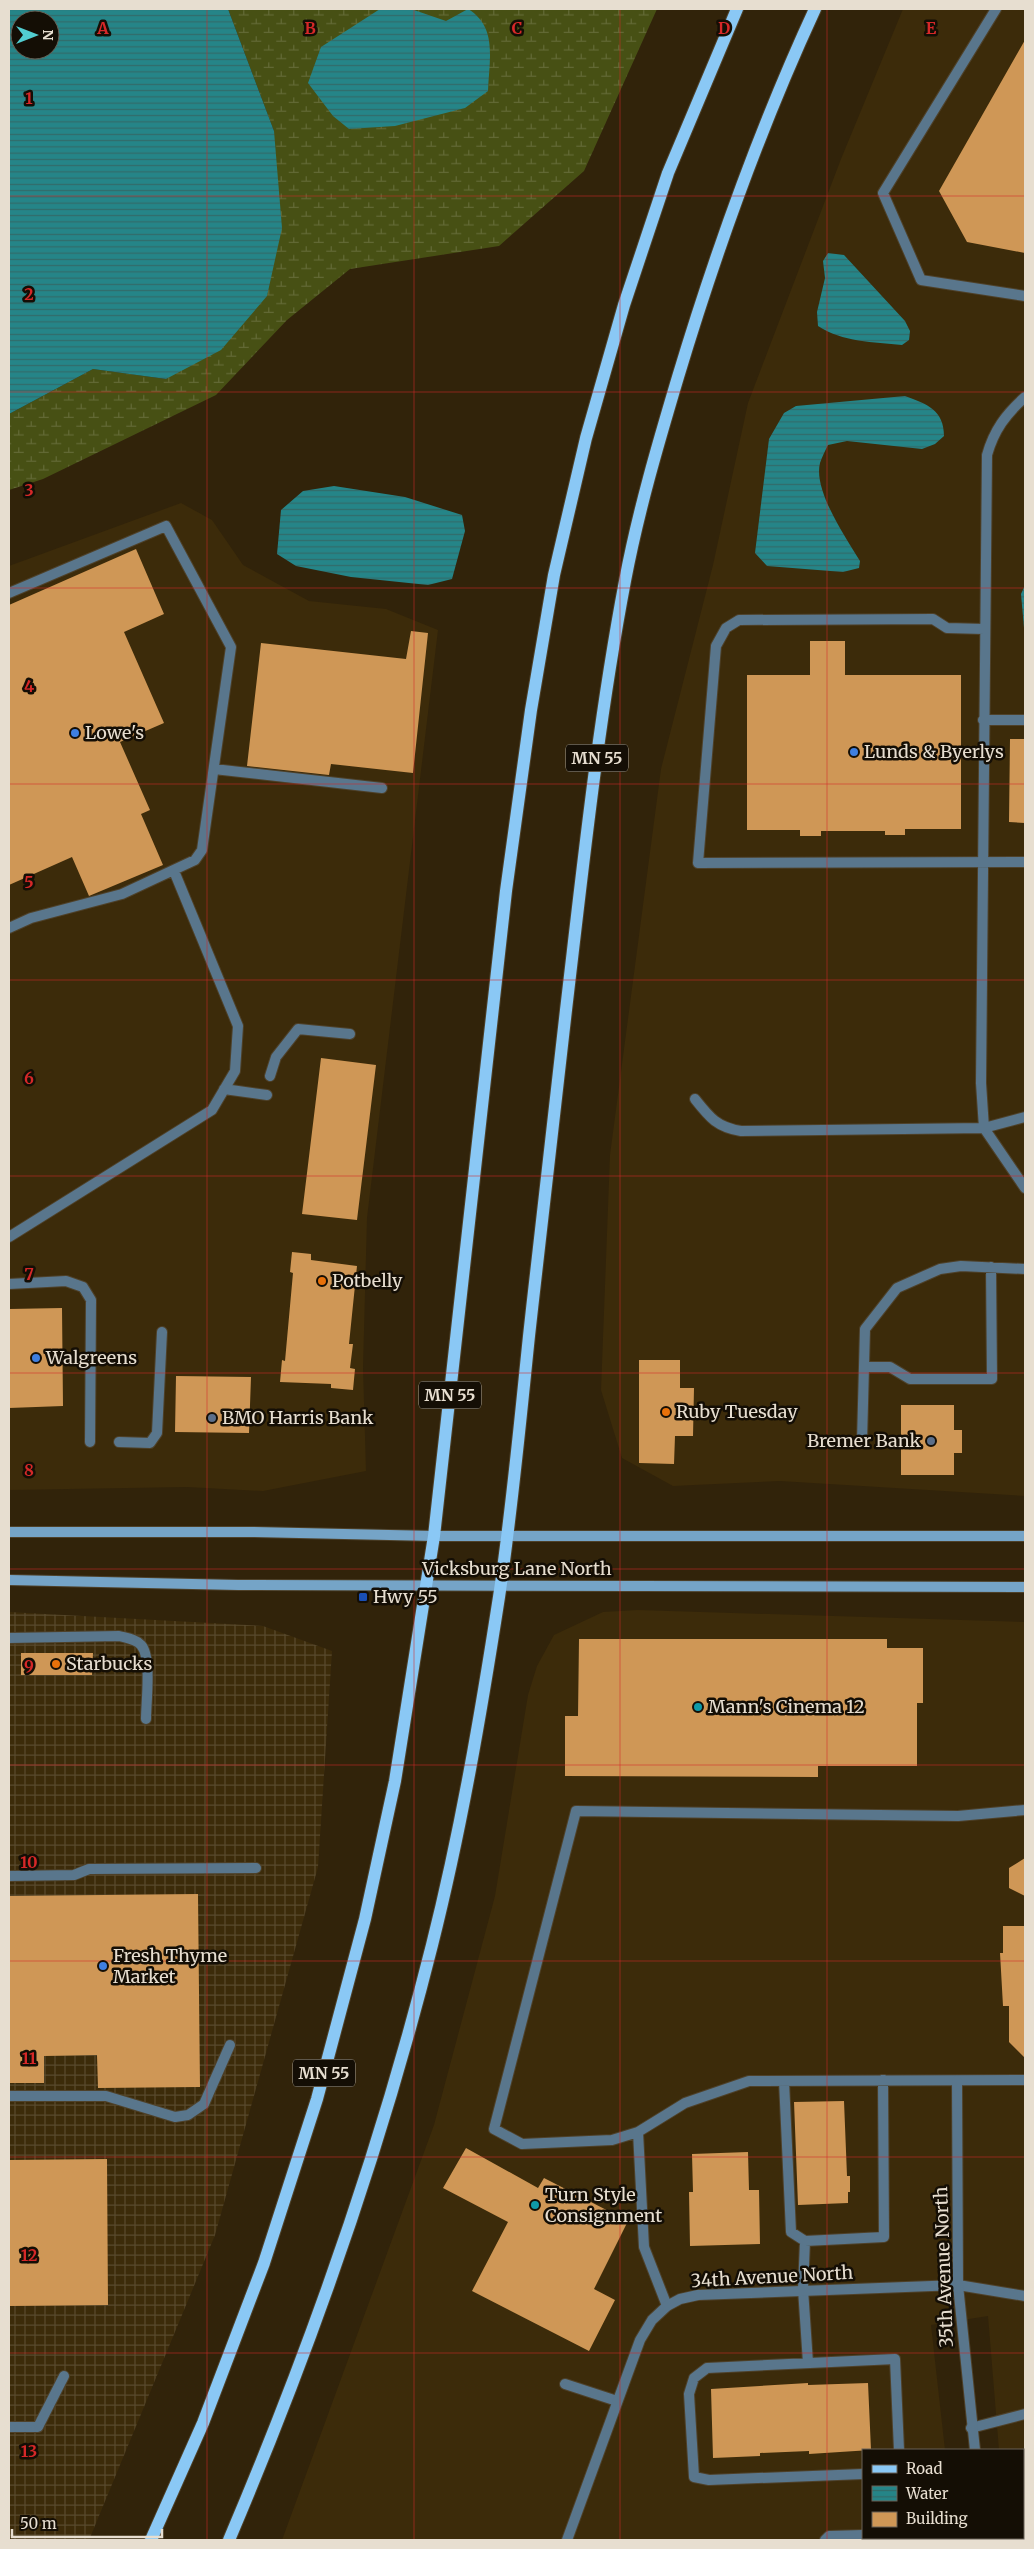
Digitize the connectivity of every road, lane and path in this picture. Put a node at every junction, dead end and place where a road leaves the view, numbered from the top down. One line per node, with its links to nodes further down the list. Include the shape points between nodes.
1 (737, 9): 34 (main road, MN 55, via 668,173 624,305 586,438 554,575 530,710 506,891)
2 (815, 9): 35 (main road, MN 55, via 778,88 700,304 658,441 626,574 602,713 580,887)
3 (996, 9): 4 (street, via 883,193 921,280)
4 (1025, 296)
5 (1025, 398): 7 (street, via 1000,423 987,455)
6 (9, 593): 10 (street, via 166,526 230,646)
7 (984, 629): 8 (street); 12 (street, via 947,628 933,619 739,620 726,628 716,646 698,863)
8 (983, 720): 9 (street); 12 (street)
9 (1025, 720)
10 (214, 769): 11 (street); 14 (street, via 202,850 195,860)
11 (382, 788)
12 (983, 862): 13 (street); 22 (street, via 981,1082)
13 (1025, 862)
14 (174, 871): 15 (street, via 122,894 31,918); 18 (street, via 238,1026 234,1071)
15 (9, 928)
16 (350, 1034): 17 (street, via 298,1029 276,1057)
17 (270, 1076)
18 (224, 1089): 19 (street); 24 (street, via 212,1110)
19 (267, 1095)
20 (695, 1099): 22 (street, via 709,1118 725,1128 741,1131)
21 (1025, 1117): 22 (street)
22 (984, 1128): 23 (street)
23 (1025, 1188)
24 (9, 1237)
25 (991, 1267): 26 (street); 29 (street, via 940,1269 896,1288 864,1329); 29 (street, via 992,1379 910,1379 890,1367)
26 (1025, 1269)
27 (9, 1284): 31 (street, via 66,1281 83,1287 91,1300)
28 (162, 1332): 32 (street, via 156,1433 150,1443)
29 (864, 1367): 30 (street)
30 (862, 1441)
31 (90, 1442)
32 (119, 1442)
33 (9, 1532): 34 (main road, Vicksburg Lane North)
34 (434, 1536): 35 (main road, Vicksburg Lane North); 38 (main road, MN 55)
35 (506, 1536): 36 (main road, Vicksburg Lane North); 39 (main road, MN 55)
36 (1025, 1536)
37 (9, 1580): 38 (main road, Vicksburg Lane North)
38 (427, 1585): 39 (main road, Vicksburg Lane North); 68 (main road, MN 55, via 394,1781 365,1919 317,2099 260,2272 203,2423)
39 (500, 1586): 40 (main road, Vicksburg Lane North); 72 (main road, MN 55, via 473,1755 433,1942 383,2121 318,2317 276,2430)
40 (1025, 1587)
41 (9, 1638): 42 (street, via 119,1636 132,1639 141,1645 146,1657)
42 (146, 1719)
43 (1025, 1810): 52 (street, via 958,1816 576,1811 494,2129 522,2144 612,2140)
44 (256, 1868): 45 (street, via 88,1869 74,1875)
45 (9, 1876)
46 (230, 2044): 51 (street, via 204,2104 188,2115 174,2117 106,2096)
47 (882, 2080): 49 (street); 50 (street); 53 (street, via 884,2237)
48 (1025, 2080): 50 (street)
49 (784, 2081): 52 (street, via 749,2081 685,2103); 53 (street, via 791,2232)
50 (957, 2081): 54 (street, 35th Avenue North)
51 (9, 2096)
52 (638, 2132): 57 (street, via 644,2247)
53 (804, 2241): 55 (street)
54 (958, 2284): 55 (street, 34th Avenue North); 56 (street, 34th Avenue North); 64 (street, 35th Avenue North)
55 (802, 2290): 57 (street, 34th Avenue North, via 698,2295); 58 (street)
56 (1025, 2296)
57 (667, 2306): 61 (street, 34th Avenue North, via 652,2320 640,2340)
58 (808, 2363): 65 (street, via 894,2359); 67 (street, via 706,2368 694,2378 689,2394 694,2476 709,2480)
59 (64, 2376): 63 (street, via 38,2427)
60 (564, 2384): 61 (street)
61 (617, 2401): 73 (street, 34th Avenue North)
62 (1025, 2414): 64 (street)
63 (9, 2427)
64 (971, 2428): 66 (street, 35th Avenue North)
65 (899, 2449)
66 (974, 2449)
67 (862, 2474)
68 (164, 2509): 70 (main road); 71 (main road, MN 55)
69 (862, 2535): 74 (street, via 829,2536)
70 (142, 2540)
71 (151, 2540)
72 (229, 2540)
73 (567, 2540)
74 (825, 2540)

